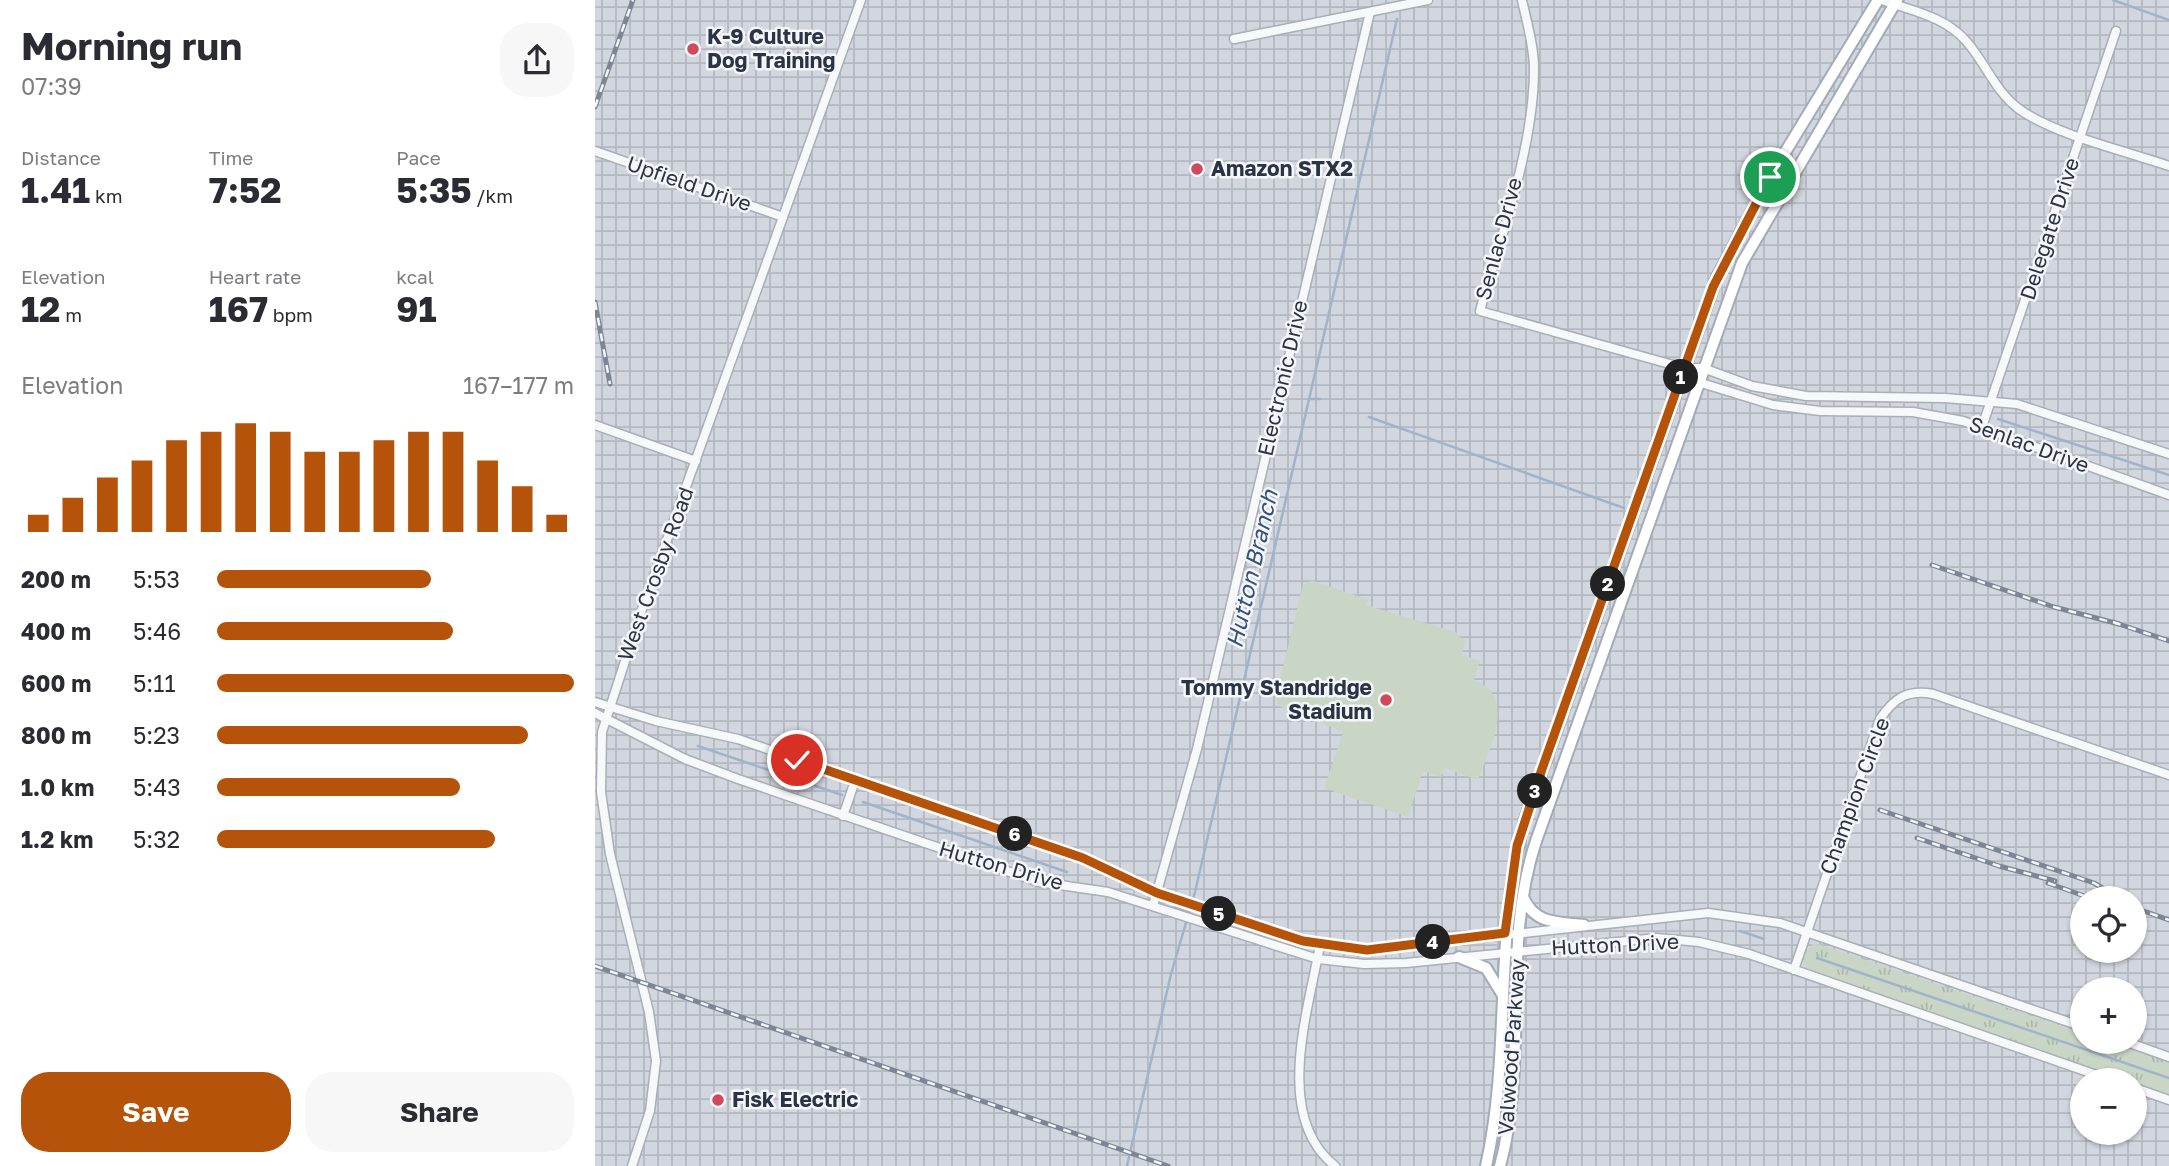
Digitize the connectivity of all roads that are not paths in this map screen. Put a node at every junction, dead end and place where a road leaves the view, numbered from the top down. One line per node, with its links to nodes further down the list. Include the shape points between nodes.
1 (862, 0): 14 (street, West Crosby Road)
2 (1428, 0): 6 (street)
3 (1522, 0): 17 (street, Senlac Drive, via 1533,85 1523,149 1480,311)
4 (1880, 0): 5 (street); 9 (main road, Valwood Parkway)
5 (1896, 2): 10 (main road, Valwood Parkway); 11 (street, via 1952,28 1969,43 2012,104)
6 (1370, 12): 8 (street); 39 (street, Electronic Drive, via 1197,749)
7 (2116, 31): 11 (street, Delegate Drive)
8 (1234, 39)
9 (1801, 127): 10 (main road); 15 (main road, Valwood Parkway)
10 (1816, 136): 16 (main road, Valwood Parkway)
11 (2080, 136): 13 (street); 21 (street, Delegate Drive)
12 (595, 151): 14 (street, Upfield Drive)
13 (2169, 166)
14 (783, 217): 26 (street, West Crosby Road)
15 (1727, 256): 16 (main road); 17 (main road, Valwood Parkway)
16 (1742, 263): 18 (main road, Valwood Parkway)
17 (1684, 368): 18 (street, Senlac Drive); 19 (street, Senlac Drive); 28 (main road, Valwood Parkway)
18 (1703, 368): 19 (main road, Valwood Parkway); 20 (street, Senlac Drive, via 1752,386)
19 (1698, 382): 22 (street, Senlac Drive, via 1773,405); 29 (main road, Valwood Parkway)
20 (1828, 398): 21 (street, Senlac Drive); 22 (street)
21 (1992, 401): 24 (street, Delegate Drive); 25 (street, Senlac Drive, via 2042,410)
22 (1828, 411): 24 (street, Senlac Drive, via 1913,412)
23 (595, 425): 26 (street)
24 (1982, 427): 27 (street, Senlac Drive)
25 (2169, 454)
26 (696, 461): 31 (street, West Crosby Road)
27 (2169, 495)
28 (1629, 523): 29 (main road); 34 (main road, Valwood Parkway)
29 (1645, 529): 35 (main road, Valwood Parkway)
30 (595, 702): 31 (street, Hutton Drive)
31 (609, 706): 33 (street, West Crosby Road); 37 (street, Hutton Drive, via 738,739)
32 (595, 713): 33 (street, Hutton Drive)
33 (606, 717): 38 (street, Hutton Drive, via 685,759); 59 (street, West Crosby Road, via 599,756 610,854 649,1012 656,1061 650,1111)
34 (1560, 719): 35 (main road); 45 (main road, Valwood Parkway, via 1517,846)
35 (1577, 724): 40 (main road, Valwood Parkway, via 1532,853)
36 (2169, 775): 44 (street, Champion Circle, via 1934,694 1901,695 1880,719)
37 (855, 781): 38 (street); 39 (street, Hutton Drive, via 1083,858)
38 (843, 816): 41 (street, Hutton Drive, via 1039,881 1108,892)
39 (1157, 893): 41 (street, Electronic Drive); 46 (street, Hutton Drive)
40 (1523, 897): 42 (main road, via 1534,915 1544,920); 43 (main road, Valwood Parkway)
41 (1153, 906): 50 (street, Hutton Drive)
42 (1584, 926): 43 (street, Hutton Drive); 44 (street, Hutton Drive, via 1708,913 1780,923)
43 (1519, 932): 45 (street, Hutton Drive); 47 (main road, Valwood Parkway)
44 (1807, 932): 51 (street, Champion Circle); 53 (street, Hutton Drive)
45 (1505, 933): 46 (street, Hutton Drive, via 1367,950); 48 (main road, Valwood Parkway)
46 (1320, 946): 50 (street)
47 (1518, 950): 48 (street, Hutton Drive); 51 (street, Hutton Drive, via 1657,938 1699,942); 62 (main road, Valwood Parkway, via 1510,1115)
48 (1505, 952): 49 (street, Hutton Drive); 52 (main road, Valwood Parkway)
49 (1459, 957): 50 (street, Hutton Drive, via 1364,964); 52 (main road, via 1486,968)
50 (1318, 959): 60 (street, via 1298,1091 1305,1126)
51 (1794, 970): 56 (street, Hutton Drive)
52 (1503, 994): 61 (main road, Valwood Parkway, via 1495,1114)
53 (2070, 1023)
54 (2147, 1049): 55 (street)
55 (2169, 1057)
56 (2076, 1068)
57 (2147, 1092): 58 (street)
58 (2169, 1100)
59 (632, 1166)
60 (1335, 1166)
61 (1486, 1166)
62 (1500, 1166)

